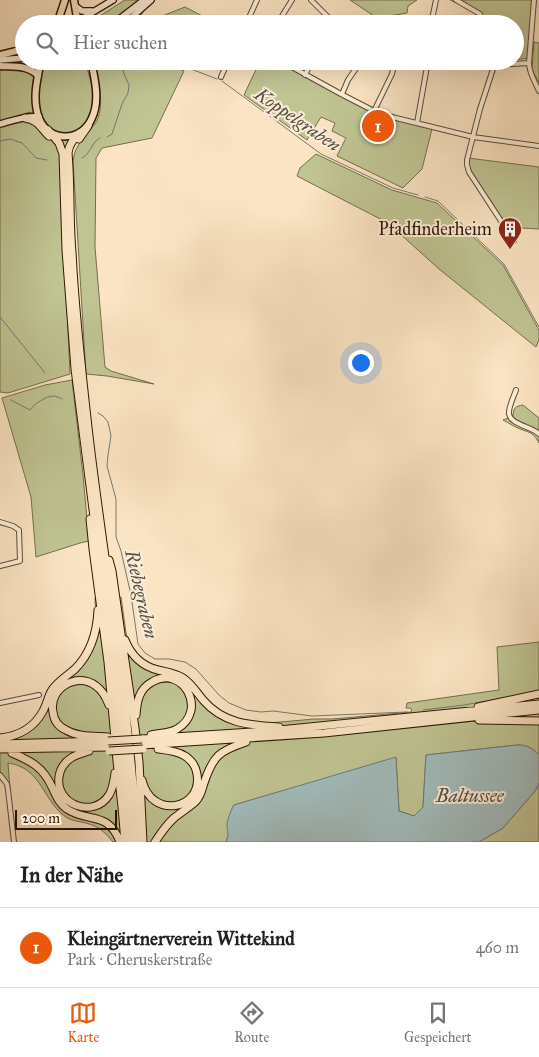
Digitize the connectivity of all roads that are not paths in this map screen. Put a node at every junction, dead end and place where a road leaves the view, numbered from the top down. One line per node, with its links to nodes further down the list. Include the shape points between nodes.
1 (65, 0): 13 (main road)
2 (113, 0): 12 (main road)
3 (144, 0): 15 (main road)
4 (151, 0): 16 (main road)
5 (256, 0): 17 (street)
6 (292, 0): 18 (street)
7 (311, 0): 19 (street)
8 (436, 0): 20 (street)
9 (456, 0): 21 (street)
10 (534, 0): 27 (street)
11 (74, 3): 12 (main road, via 85,11)
12 (94, 11): 14 (main road)
13 (60, 15)
14 (88, 15)
15 (125, 15)
16 (134, 15)
17 (250, 15)
18 (283, 15)
19 (325, 15)
20 (433, 15)
21 (480, 15)
22 (15, 51): 23 (main road)
23 (0, 55)
24 (15, 59): 25 (main road)
25 (0, 60)
26 (524, 63): 27 (street)
27 (529, 63): 45 (street)
28 (0, 66): 29 (main road)
29 (15, 68)
30 (31, 70): 44 (main road)
31 (40, 70): 44 (main road)
32 (93, 70): 42 (main road)
33 (94, 70): 42 (main road)
34 (224, 70): 43 (street)
35 (298, 70): 41 (street)
36 (307, 70): 41 (street)
37 (355, 70): 46 (street)
38 (393, 70): 48 (street)
39 (426, 70): 52 (street)
40 (493, 70): 56 (street)
41 (305, 74): 46 (street)
42 (94, 75): 53 (main road, via 96,106)
43 (221, 77)
44 (38, 79): 47 (main road)
45 (539, 91)
46 (342, 94): 48 (street)
47 (36, 100): 49 (main road); 50 (main road, via 32,112)
48 (374, 111): 52 (street)
49 (39, 117): 50 (main road); 54 (main road)
50 (22, 119): 51 (main road); 58 (highway, via 37,121)
51 (0, 124)
52 (417, 124): 56 (street)
53 (88, 126): 55 (main road); 59 (highway, via 74,146)
54 (48, 130): 55 (main road, via 65,136); 58 (highway)
55 (80, 133): 59 (highway, via 70,144)
56 (473, 137): 57 (street); 60 (street, via 468,168)
57 (539, 146)
58 (62, 148): 63 (highway, via 75,360)
59 (69, 161): 65 (highway, via 71,250 79,345)
60 (514, 241)
61 (516, 390): 62 (street, via 509,416)
62 (539, 434)
63 (91, 493): 67 (highway, via 90,527); 97 (highway, via 121,728)
64 (0, 522): 66 (street, via 16,527 20,533 20,561)
65 (102, 534): 68 (highway, via 112,572); 98 (highway, via 127,727)
66 (0, 566)
67 (99, 595): 74 (highway); 82 (highway, via 94,636 81,662 53,688 36,723 25,732)
68 (119, 624): 79 (highway, via 128,647 138,661 185,679 220,714 249,725); 80 (highway)
69 (539, 694): 75 (highway, via 490,704)
70 (39, 695): 71 (street)
71 (0, 702)
72 (539, 704): 75 (highway)
73 (539, 710): 75 (highway)
74 (112, 712): 86 (highway, via 101,690 82,680 60,688 52,703 55,720 64,730); 91 (highway)
75 (456, 716): 76 (highway); 77 (highway)
76 (404, 720): 78 (highway); 81 (highway)
77 (539, 721)
78 (346, 724): 79 (highway); 83 (highway)
79 (279, 727): 83 (highway)
80 (135, 728): 83 (highway, via 137,701 144,687 165,678 177,680 186,688 192,706 188,719 176,730); 92 (highway)
81 (324, 733): 83 (highway); 84 (highway)
82 (0, 739): 86 (highway)
83 (142, 742): 86 (highway, bridge); 87 (highway)
84 (246, 742): 87 (highway); 100 (highway, via 232,746 215,759 196,801 166,826)
85 (0, 744): 86 (highway)
86 (109, 744): 88 (highway); 89 (highway)
87 (158, 749): 92 (highway, via 182,754 194,765 197,784 194,793 184,803 168,806 154,801 143,785)
88 (0, 751): 90 (highway)
89 (89, 751): 90 (highway); 91 (highway, via 72,758 60,775 60,790 70,803 77,806 94,807 107,798 114,782)
90 (12, 753): 95 (highway, via 40,769 68,810 106,823)
91 (116, 761): 96 (highway)
92 (139, 762): 99 (highway)
93 (0, 774): 94 (street, via 7,784)
94 (14, 842)
95 (120, 842)
96 (125, 842)
97 (131, 842)
98 (137, 842)
99 (143, 842)
100 (155, 842)

